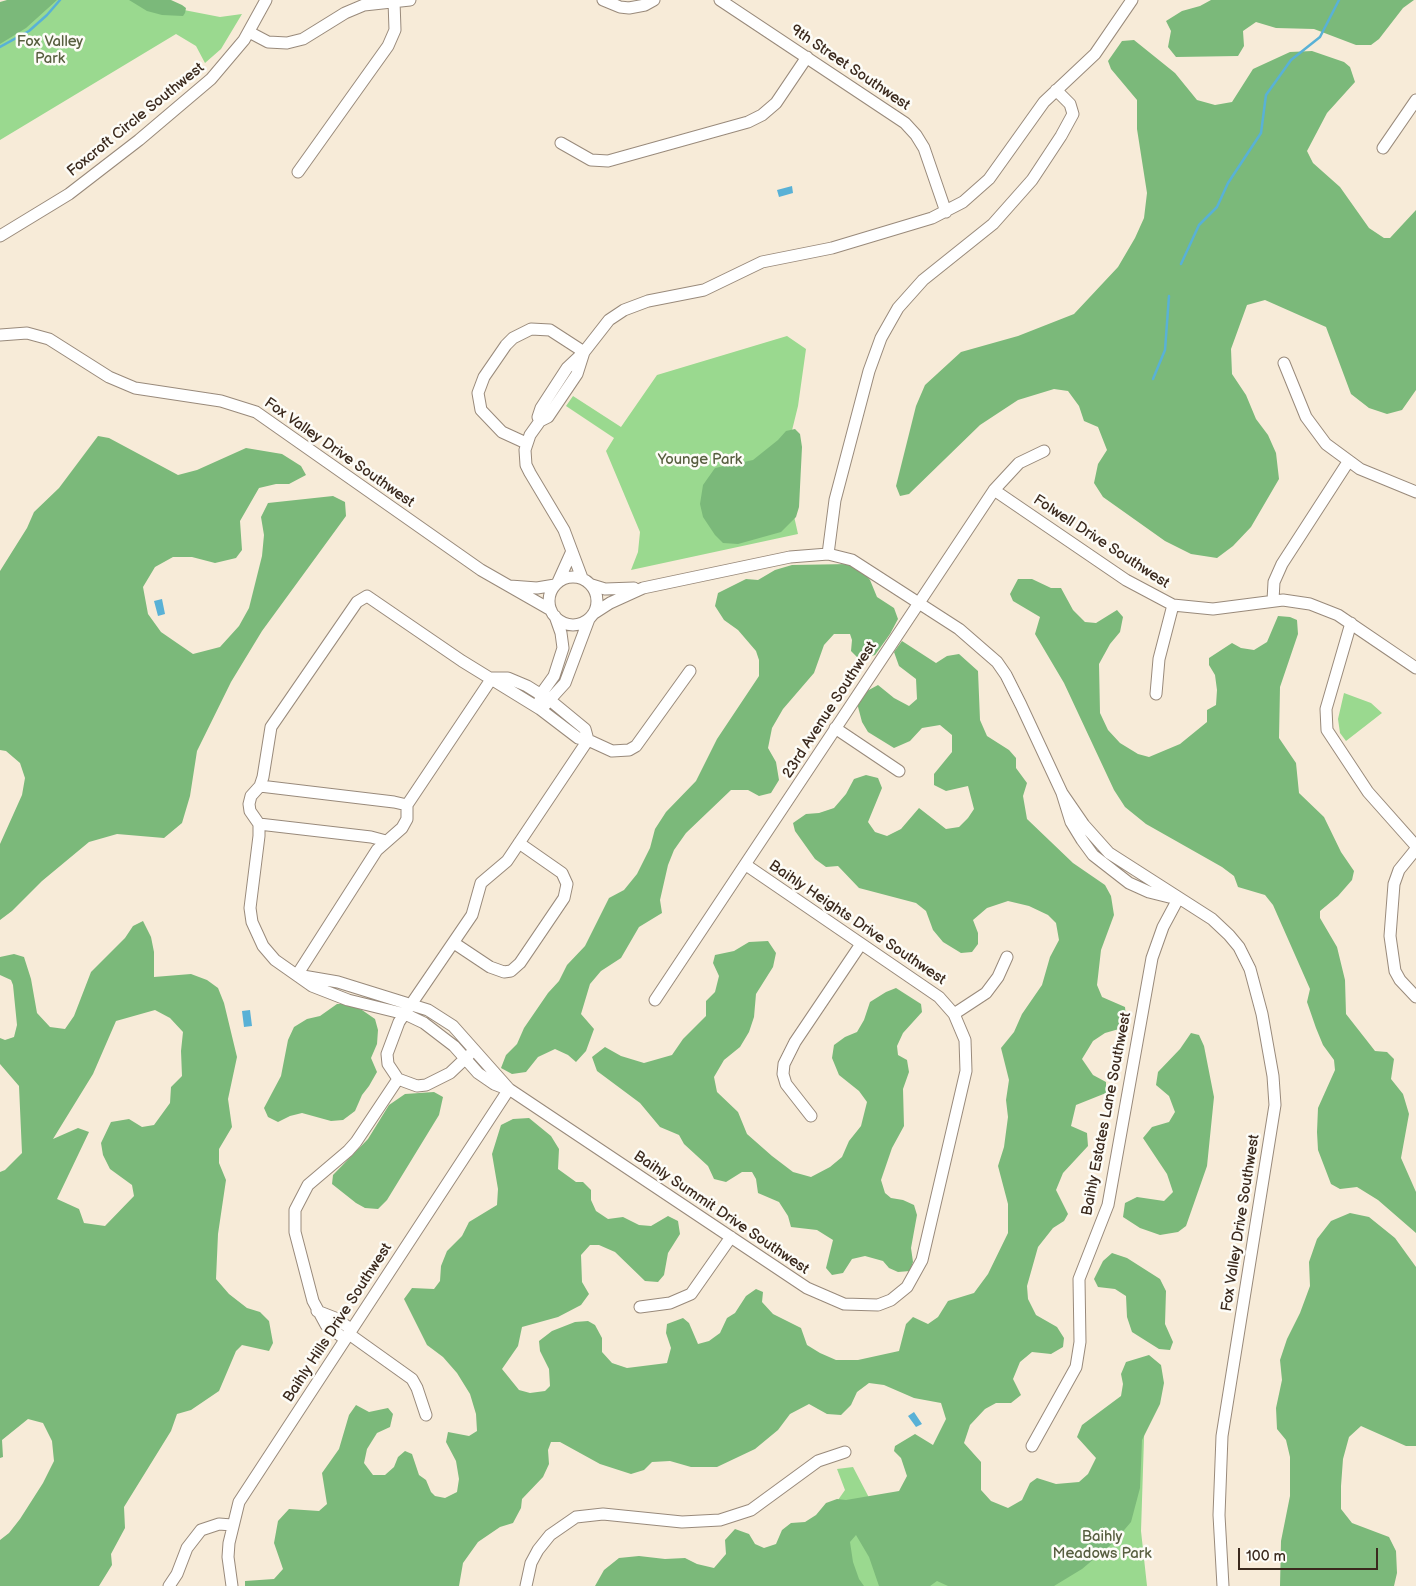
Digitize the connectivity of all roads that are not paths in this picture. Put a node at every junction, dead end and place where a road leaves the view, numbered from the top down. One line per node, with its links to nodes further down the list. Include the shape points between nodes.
1 (266, 0): 8 (street, Foxcroft Circle Southwest)
2 (410, 0): 7 (street)
3 (603, 0): 4 (street, via 620,8 629,8)
4 (654, 0)
5 (720, 0): 9 (street, 9th Street Southwest)
6 (1132, 0): 10 (street, via 1095,54)
7 (394, 1): 8 (street, via 355,8 296,42 273,43); 14 (street, via 395,30 388,46)
8 (249, 32): 16 (street, Foxcroft Circle Southwest, via 211,79 139,140 69,194)
9 (807, 57): 12 (street, via 776,103 748,122 608,161 591,160); 15 (street, 9th Street Southwest, via 891,112 912,130 928,156)
10 (1056, 90): 15 (street, via 1033,115 989,179 972,196); 26 (street, via 1070,104 1073,114 1032,180 993,224 923,280 898,308 881,338 869,371 835,500)
11 (1416, 100): 13 (street)
12 (561, 144)
13 (1383, 148)
14 (298, 172)
15 (946, 212): 18 (street, via 832,248 762,262 704,290 631,307 610,320)
16 (0, 236)
17 (0, 335): 29 (street, Fox Valley Drive Southwest, via 28,334 49,339 109,378 135,388 244,406)
18 (584, 352): 20 (street, via 571,363 541,408 540,421); 20 (street, via 550,330 531,329 506,345 484,377 478,393 480,410 502,432)
19 (1284, 363): 22 (street, via 1312,428)
20 (526, 443): 25 (street, via 526,465 562,524)
21 (1044, 451): 23 (street, 23rd Avenue Southwest, via 1019,463)
22 (1348, 462): 24 (street); 31 (street, via 1282,564 1274,582)
23 (994, 490): 32 (street, 23rd Avenue Southwest); 33 (street, Folwell Drive Southwest, via 1126,580)
24 (1416, 492)
25 (572, 551): 27 (street); 28 (street)
26 (828, 554): 30 (street, Fox Valley Drive Southwest, via 790,556); 32 (street, Fox Valley Drive Southwest, via 857,562)
27 (587, 582): 28 (street, via 566,578); 30 (street, Fox Valley Drive Southwest, via 605,589); 35 (street, via 597,600)
28 (557, 583): 29 (street, via 537,588); 34 (street, via 550,597)
29 (508, 586): 34 (street, Fox Valley Drive Southwest)
30 (643, 588): 35 (street, Fox Valley Drive Southwest, via 610,602)
31 (1273, 600): 33 (street, Folwell Drive Southwest, via 1213,608); 36 (street, Folwell Drive Southwest, via 1310,604)
32 (919, 602): 43 (street, 23rd Avenue Southwest); 53 (street, Fox Valley Drive Southwest, via 972,639 997,662 1062,793 1084,825 1109,853)
33 (1173, 605): 40 (street, via 1159,659)
34 (553, 614): 35 (street, via 568,624 583,623); 41 (street, via 563,648)
35 (591, 617): 41 (street, via 565,683)
36 (1351, 623): 37 (street, Folwell Drive Southwest); 51 (street, via 1326,715 1327,730 1382,810)
37 (1416, 668)
38 (690, 671): 44 (street, via 636,746 612,751)
39 (492, 678): 41 (street, via 508,678); 42 (street); 46 (street, via 462,661 374,599 363,597 274,720); 47 (street)
40 (1156, 694)
41 (546, 697): 42 (street); 44 (street, via 584,729)
42 (540, 709): 44 (street, via 578,738)
43 (835, 728): 45 (street); 52 (street, 23rd Avenue Southwest)
44 (588, 740): 50 (street)
45 (899, 771)
46 (260, 786): 47 (street); 48 (street, via 249,804)
47 (407, 805): 49 (street, via 402,828)
48 (258, 824): 49 (street); 57 (street, via 250,895 252,922 268,954)
49 (386, 841): 57 (street, via 377,850)
50 (519, 843): 54 (street, via 507,861 481,883 472,915); 54 (street, via 562,873 568,884 564,898 520,963 511,971 497,971)
51 (1416, 847): 58 (street, via 1399,870 1394,884 1390,936 1395,971)
52 (746, 865): 55 (street, Baihly Heights Drive Southwest); 59 (street, 23rd Avenue Southwest)
53 (1178, 899): 72 (street, Baihly Estates Lane Southwest, via 1152,958 1108,1205 1079,1279 1080,1342 1076,1367); 78 (street, Fox Valley Drive Southwest, via 1220,926 1244,957 1262,1014 1275,1095 1222,1436 1219,1514)
54 (454, 943): 60 (street)
55 (861, 944): 61 (street, Baihly Heights Drive Southwest, via 930,990); 66 (street, via 795,1042 784,1064 786,1084)
56 (1007, 957): 61 (street, via 986,993)
57 (297, 975): 60 (street, via 338,982)
58 (1416, 997)
59 (655, 1000)
60 (408, 1009): 62 (street, via 428,1010 454,1026); 63 (street, via 443,1036); 64 (street, via 387,1054 388,1064)
61 (954, 1014): 68 (street, Baihly Heights Drive Southwest, via 965,1040 966,1071)
62 (473, 1050): 63 (street); 65 (street)
63 (466, 1061): 64 (street, via 426,1085 407,1084); 65 (street, via 494,1084)
64 (398, 1079): 70 (street, via 356,1142 308,1184 295,1210 295,1232 317,1311 326,1325)
65 (509, 1089): 67 (street, Baihly Summit Drive Southwest); 70 (street, Baihly Hills Drive Southwest)
66 (811, 1116)
67 (730, 1237): 68 (street, Baihly Summit Drive Southwest, via 817,1293 853,1306 878,1305 891,1300 907,1288); 69 (street, via 691,1294 670,1303)
68 (919, 1268)
69 (640, 1307)
70 (348, 1334): 71 (street, via 412,1379); 74 (street, Baihly Hills Drive Southwest, via 243,1496)
71 (426, 1414)
72 (1032, 1446)
73 (845, 1452): 77 (street, via 818,1461 751,1510 720,1520 682,1522 602,1514 576,1517 550,1535 538,1550 531,1563)
74 (232, 1525): 75 (street, via 219,1524 201,1530 187,1548); 76 (street, Baihly Hills Drive Southwest, via 228,1558)
75 (169, 1586)
76 (232, 1586)
77 (526, 1586)
78 (1223, 1586)

